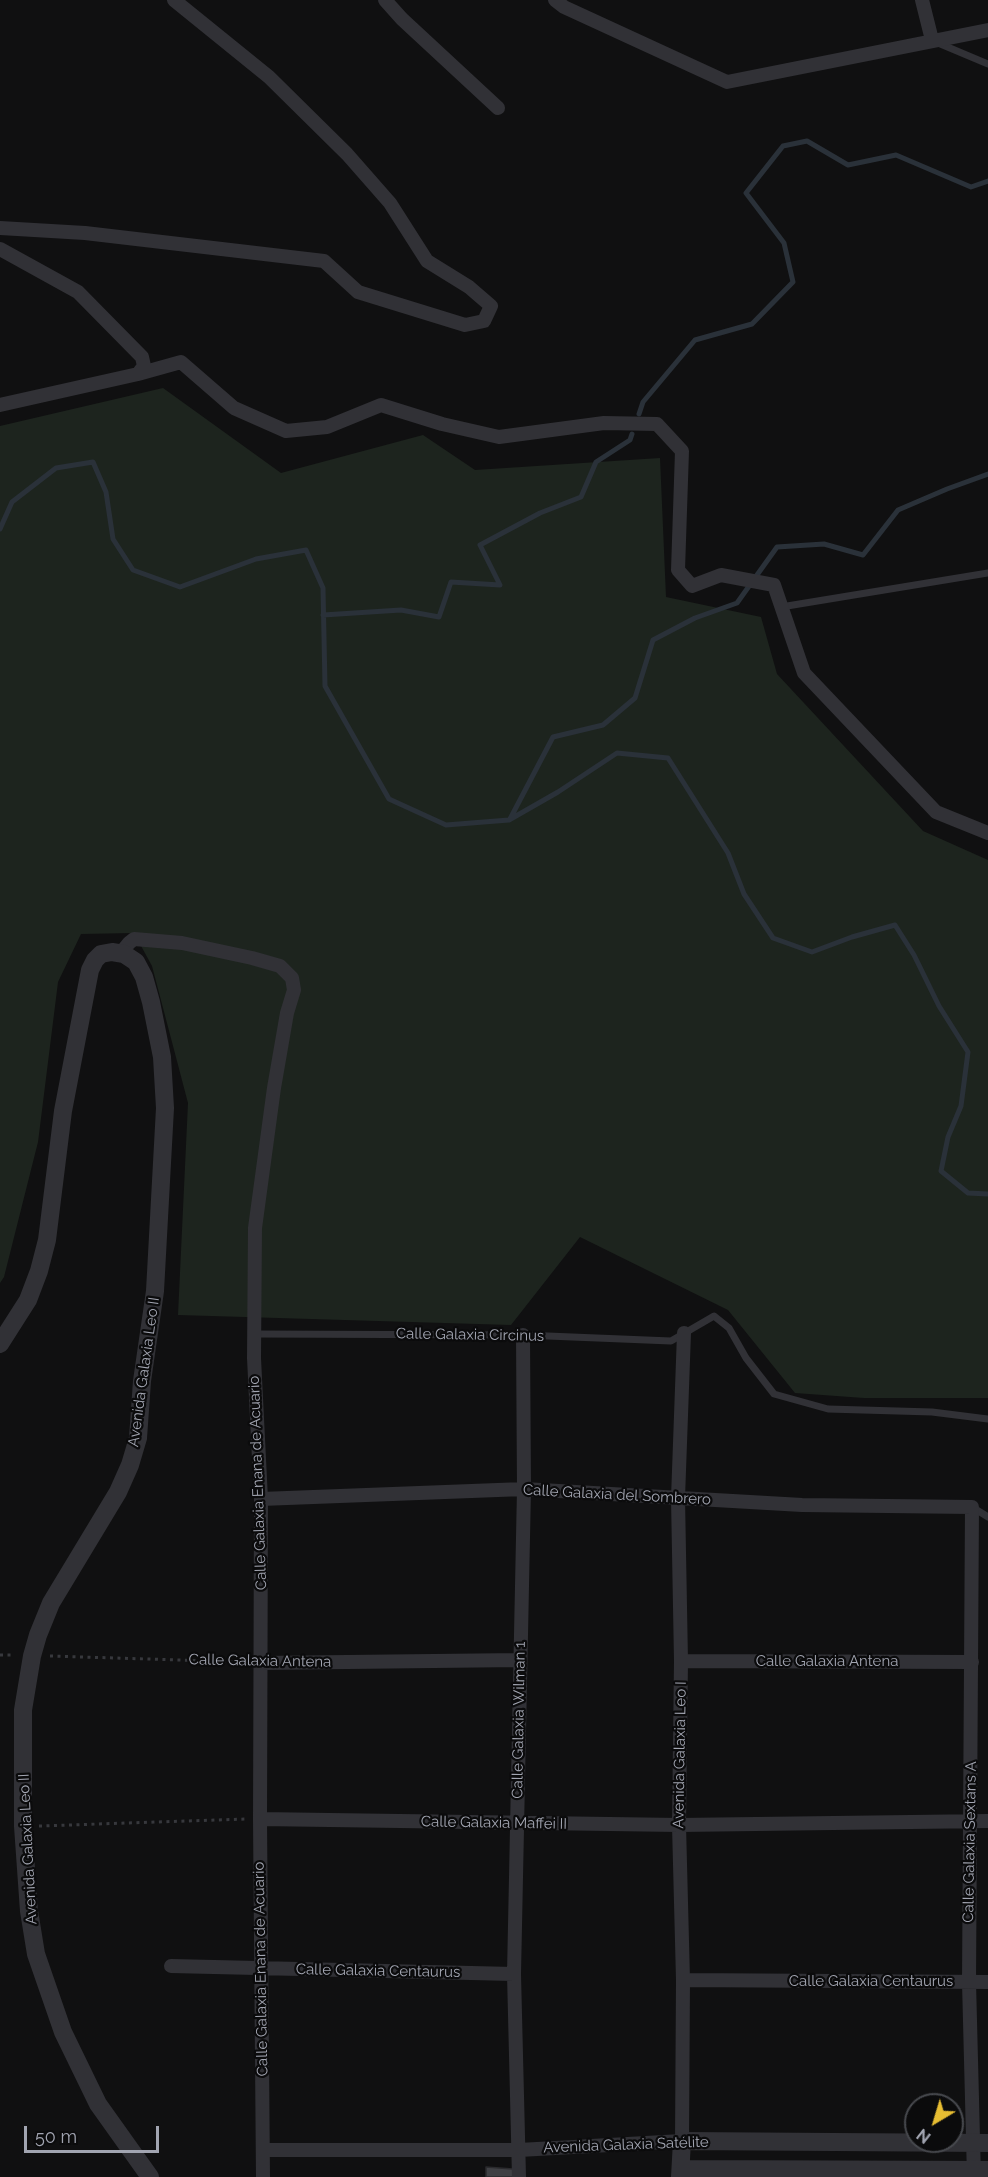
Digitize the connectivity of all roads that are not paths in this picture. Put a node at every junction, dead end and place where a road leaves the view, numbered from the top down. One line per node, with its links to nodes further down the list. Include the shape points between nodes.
1 (174, 0): 9 (street, via 269,77 347,154 390,203 428,261 491,306 484,321 465,325 358,291 324,261 86,233)
2 (385, 0): 8 (street)
3 (555, 0): 6 (street, via 564,8 727,82)
4 (922, 0): 6 (street)
5 (988, 30): 6 (street)
6 (932, 40): 7 (lane)
7 (988, 64)
8 (498, 108)
9 (0, 228)
10 (0, 249): 11 (street, via 78,292 142,357 144,366)
11 (138, 374): 12 (street); 14 (street, via 181,362 234,408 286,431 327,428 381,405 499,437 604,423 657,424 682,450 678,570 692,586 721,575 774,585)
12 (0, 405)
13 (988, 573): 14 (lane)
14 (781, 607): 15 (street, via 804,673 936,812)
15 (988, 833)
16 (120, 954): 18 (street, Calle Galaxia Enana de Acuario, via 134,939 182,943 280,966 292,978 294,990 286,1013 255,1228); 20 (street, via 101,954 90,970 63,1111 47,1240 28,1300); 48 (street, Avenida Galaxia Leo II, via 136,962 144,976 162,1057 165,1108 155,1291 138,1438 130,1465 51,1603 32,1656 23,1710 23,1826 36,1954 63,2032 98,2104)
17 (684, 1333): 19 (lane, Calle Galaxia Circinus, via 671,1341); 21 (lane, Calle Galaxia Circinus, via 714,1316 729,1328 774,1394 828,1409 932,1412); 24 (street, Avenida Galaxia Leo I)
18 (254, 1334): 19 (lane, Calle Galaxia Circinus); 23 (street, Calle Galaxia Enana de Acuario)
19 (523, 1335): 22 (street, Calle Galaxia Wilman 1)
20 (0, 1344)
21 (988, 1419)
22 (524, 1489): 23 (street, Calle Galaxia del Sombrero); 24 (street, Calle Galaxia del Sombrero); 27 (street, Calle Galaxia Wilman 1)
23 (261, 1498): 30 (street, Calle Galaxia Enana de Acuario)
24 (678, 1498): 25 (street, Calle Galaxia del Sombrero, via 802,1505); 28 (street, Avenida Galaxia Leo I)
25 (972, 1507): 26 (lane); 29 (street, Calle Galaxia Sextans A)
26 (988, 1516)
27 (520, 1660): 30 (street, Calle Galaxia Antena); 34 (street, Calle Galaxia Wilman 1)
28 (681, 1660): 29 (street, Calle Galaxia Antena); 35 (street, Avenida Galaxia Leo I)
29 (972, 1662): 32 (street, Calle Galaxia Sextans A)
30 (261, 1663): 31 (street, Calle Galaxia Enana de Acuario)
31 (260, 1819): 34 (street, Calle Galaxia Maffei II); 37 (street, Calle Galaxia Enana de Acuario)
32 (970, 1821): 33 (street, Calle Galaxia Maffei II); 35 (street, Calle Galaxia Maffei II); 40 (street, Calle Galaxia Sextans A)
33 (988, 1821)
34 (516, 1824): 35 (street, Calle Galaxia Maffei II); 38 (street, Calle Galaxia Wilman 1)
35 (680, 1825): 39 (street, Avenida Galaxia Leo I)
36 (171, 1965): 37 (street, Calle Galaxia Centaurus)
37 (261, 1968): 38 (street, Calle Galaxia Centaurus); 44 (street, Calle Galaxia Enana de Acuario)
38 (514, 1974): 45 (street, Calle Galaxia Wilman 1)
39 (683, 1980): 40 (street, Calle Galaxia Centaurus); 42 (street, Avenida Galaxia Leo I)
40 (969, 1982): 41 (street, Calle Galaxia Centaurus); 43 (street, Calle Galaxia Sextans A)
41 (988, 1982)
42 (682, 2141): 43 (street, Avenida Galaxia Satélite); 45 (street, Avenida Galaxia Satélite); 47 (street, Avenida Galaxia Leo I)
43 (980, 2143): 46 (street, Calle Galaxia Sextans A)
44 (263, 2150): 45 (street, Avenida Galaxia Satélite); 49 (street, Calle Galaxia Enana de Acuario)
45 (519, 2150): 50 (street, Calle Galaxia Wilman 1)
46 (979, 2172): 47 (street, Avenida Galaxia Satélite)
47 (681, 2173)
48 (150, 2177)
49 (263, 2177)
50 (519, 2177)

